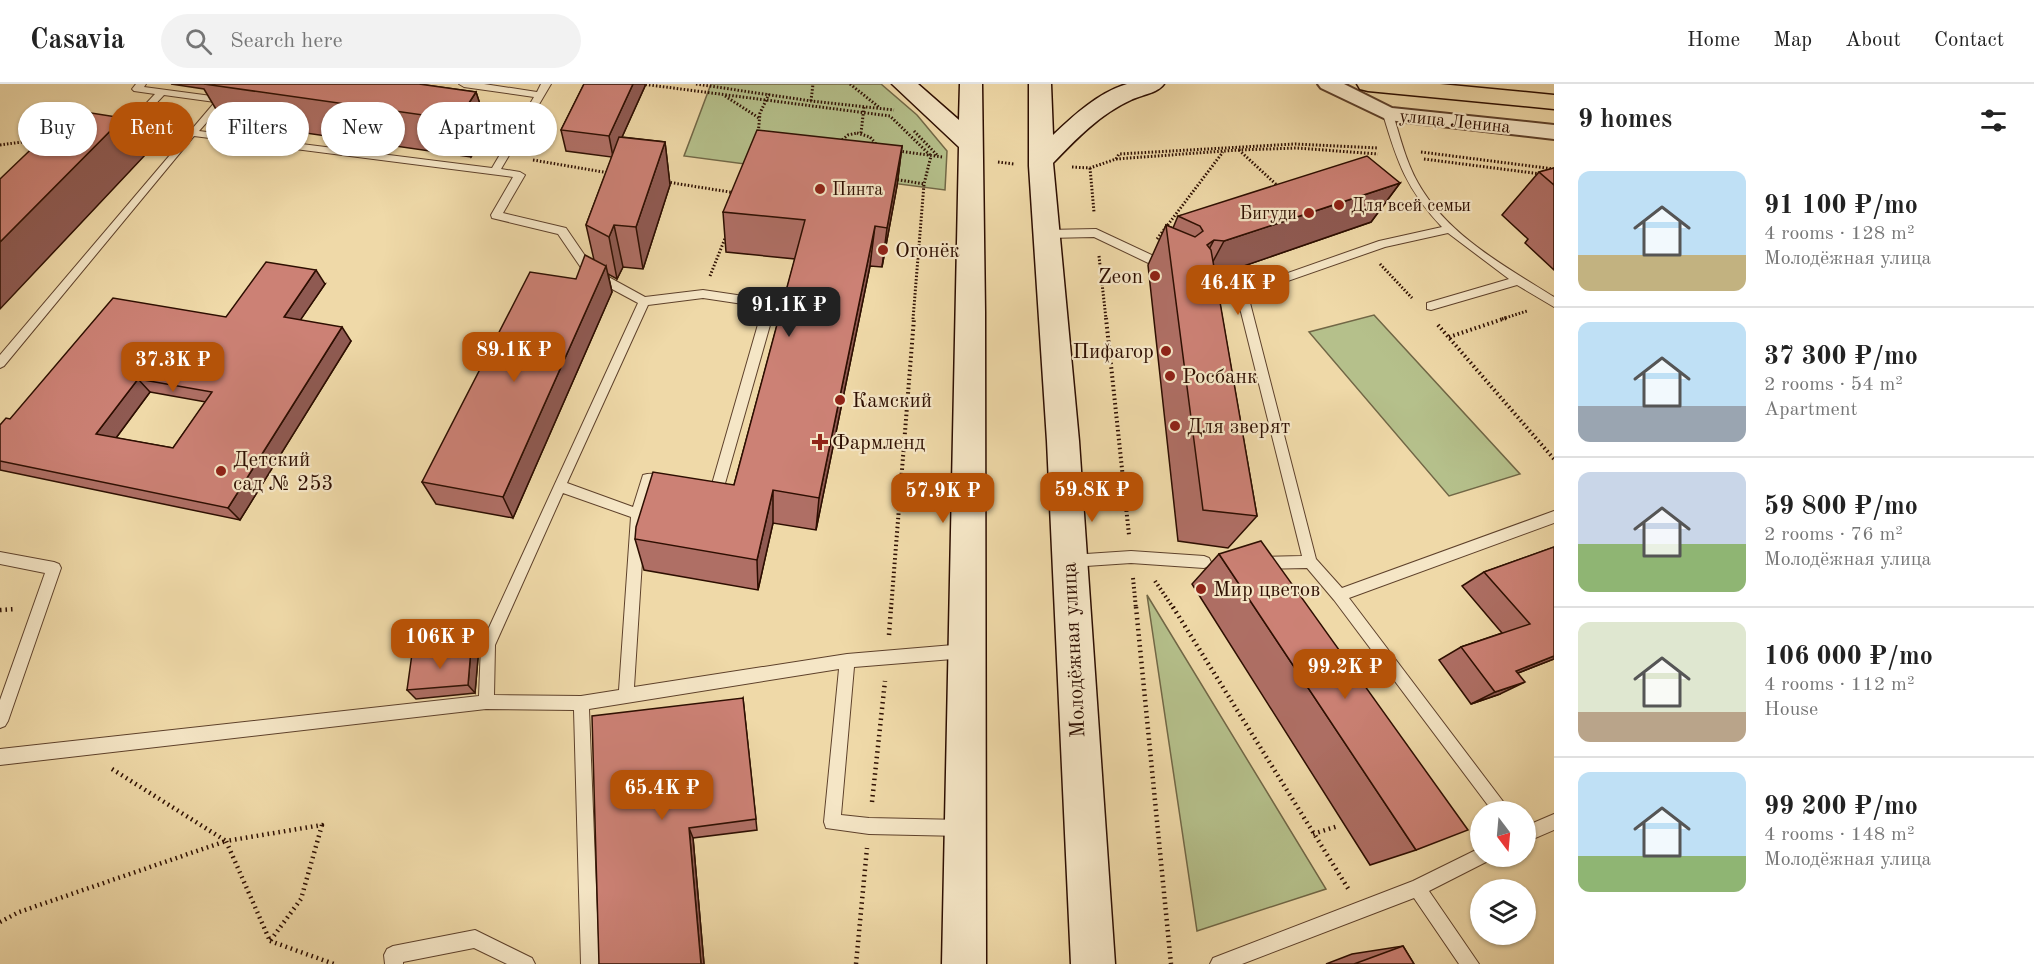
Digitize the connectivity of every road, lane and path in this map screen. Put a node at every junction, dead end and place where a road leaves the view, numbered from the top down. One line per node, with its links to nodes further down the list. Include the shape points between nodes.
1 (141, 84): 15 (lane, via 137,89)
2 (236, 84): 19 (lane)
3 (464, 84): 17 (lane)
4 (546, 84): 17 (lane)
5 (642, 84): 18 (path)
6 (696, 84): 16 (path)
7 (813, 84): 21 (path)
8 (850, 84): 25 (path)
9 (903, 84): 43 (main road)
10 (971, 84): 43 (main road)
11 (1040, 84): 53 (main road, Молодёжная улица)
12 (1153, 84): 53 (main road, via 1108,101)
13 (1328, 84): 28 (street, улица Ленина)
14 (1368, 84): 23 (main road, улица Ленина)
15 (162, 92): 19 (lane); 22 (lane)
16 (769, 94): 20 (path); 21 (path)
17 (540, 95): 57 (lane)
18 (724, 96): 20 (path); 30 (path)
19 (222, 100): 32 (lane)
20 (763, 101): 27 (path); 30 (path)
21 (811, 101): 24 (path)
22 (153, 102)
23 (1554, 102)
24 (864, 107): 25 (path); 27 (path)
25 (881, 109): 26 (path); 29 (path)
26 (895, 110)
27 (863, 114): 29 (path); 37 (path)
28 (1388, 114): 34 (street, улица Ленина); 45 (lane)
29 (890, 116): 49 (path)
30 (759, 118): 33 (path)
31 (909, 126): 50 (path)
32 (194, 131)
33 (758, 132): 36 (path); 38 (path)
34 (1554, 132)
35 (194, 133): 57 (lane)
36 (769, 133)
37 (861, 134): 41 (path, via 848,135); 47 (path, via 872,137 876,144 873,151)
38 (758, 140)
39 (832, 142): 41 (path)
40 (18, 143): 42 (path)
41 (842, 143): 47 (path, via 845,150)
42 (0, 145)
43 (972, 146): 94 (main road)
44 (1238, 150): 62 (path)
45 (1399, 150): 52 (path, via 1295,144 1119,154); 56 (path); 67 (lane, via 1417,191)
46 (897, 151): 49 (path)
47 (857, 154): 54 (path)
48 (173, 156): 82 (lane)
49 (931, 156): 61 (path)
50 (938, 156)
51 (528, 159): 58 (path)
52 (1116, 159): 55 (path); 65 (path, via 1223,151)
53 (1042, 160): 68 (main road, Молодёжная улица)
54 (854, 163)
55 (1090, 168)
56 (1554, 169)
57 (495, 171): 76 (lane, via 520,175 496,214 562,231 590,272)
58 (619, 174)
59 (892, 179): 61 (path)
60 (664, 182): 63 (path)
61 (924, 184): 95 (path)
62 (1282, 189)
63 (743, 194)
64 (729, 227): 75 (path)
65 (1167, 227): 66 (path); 70 (path)
66 (1176, 228)
67 (1450, 229): 69 (lane); 72 (lane)
68 (1047, 234): 70 (lane, via 1096,233); 88 (main road, Молодёжная улица)
69 (1367, 251): 74 (lane); 77 (path)
70 (1143, 256): 71 (lane)
71 (1174, 270)
72 (1520, 280): 78 (lane); 79 (lane)
73 (1194, 285): 74 (lane)
74 (1242, 293): 90 (lane)
75 (703, 294): 76 (lane); 85 (lane, via 770,304 717,490 648,479)
76 (644, 301): 84 (lane)
77 (1416, 303)
78 (1554, 303): 81 (path)
79 (1431, 306)
80 (1432, 320): 81 (path)
81 (1449, 337): 83 (path)
82 (0, 363)
83 (1554, 459)
84 (559, 486): 85 (lane); 98 (lane, via 488,645)
85 (638, 514): 97 (lane)
86 (1554, 517): 93 (lane)
87 (0, 558): 100 (lane, via 54,568)
88 (1068, 561): 89 (lane, via 1131,557); 122 (main road, Молодёжная улица)
89 (1204, 562)
90 (1310, 562): 91 (lane); 93 (lane)
91 (1243, 563)
92 (1162, 590): 109 (path)
93 (1339, 595): 103 (lane)
94 (967, 651): 95 (lane); 107 (main road)
95 (887, 656): 96 (lane); 105 (path)
96 (847, 661): 97 (lane); 105 (lane, via 832,822)
97 (626, 696): 99 (lane)
98 (486, 702): 99 (lane); 101 (lane)
99 (581, 704): 119 (lane)
100 (0, 721)
101 (78, 748): 102 (lane); 110 (path)
102 (0, 757)
103 (1495, 801)
104 (1554, 822): 108 (lane)
105 (869, 826): 107 (lane); 120 (path)
106 (1338, 826): 109 (path)
107 (966, 828): 121 (main road)
108 (1536, 830)
109 (1313, 834): 113 (path)
110 (226, 841): 114 (path, via 19,912); 115 (path); 115 (path, via 322,825 301,899)
111 (1470, 861): 112 (lane)
112 (1418, 888): 113 (lane); 124 (lane)
113 (1362, 911): 123 (lane)
114 (0, 922)
115 (270, 940): 116 (path)
116 (334, 964)
117 (394, 964): 118 (lane, via 393,955 475,939)
118 (526, 964)
119 (590, 964)
120 (856, 964)
121 (964, 964)
122 (1093, 964)
123 (1220, 964)
124 (1470, 964)

